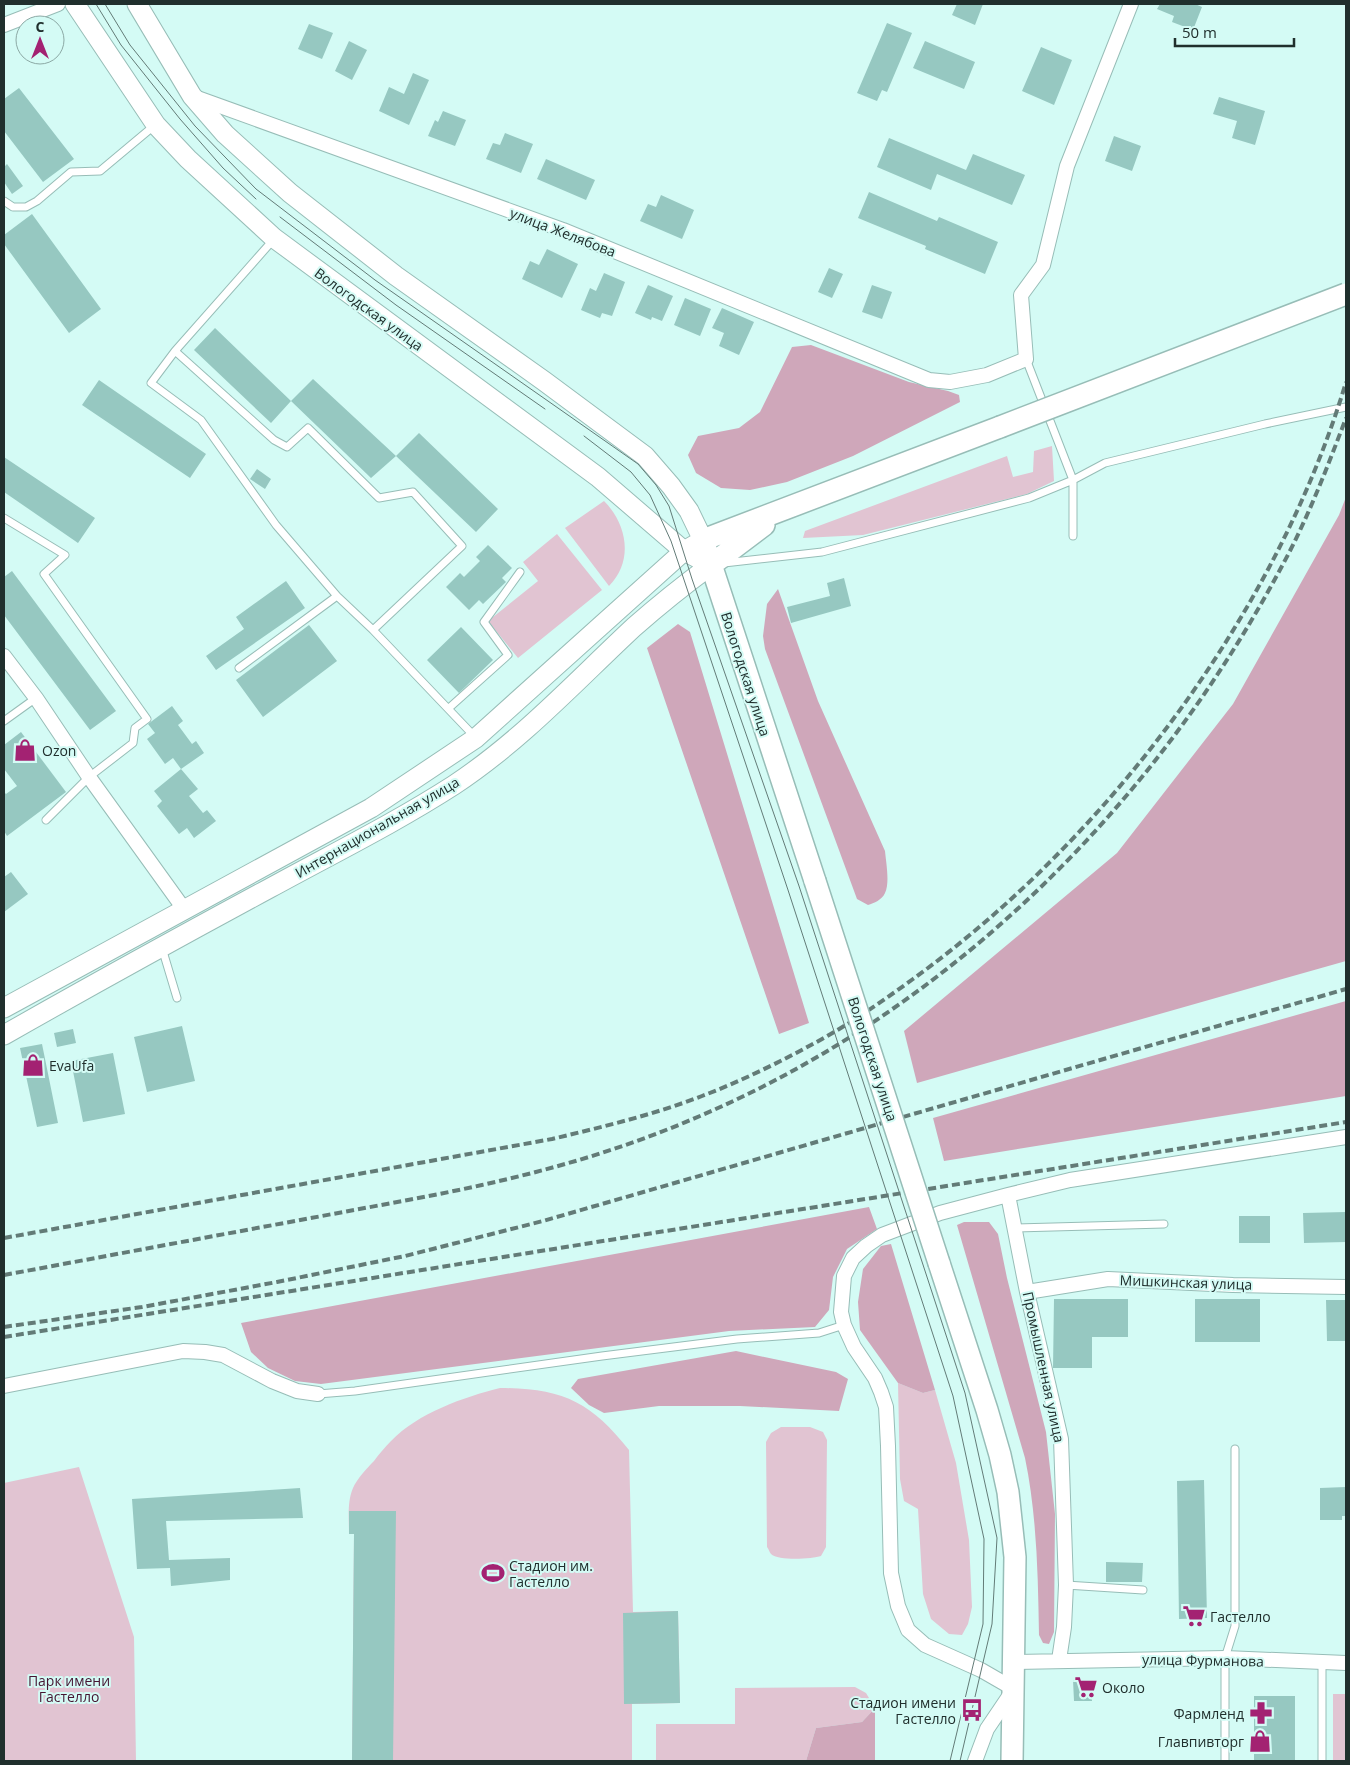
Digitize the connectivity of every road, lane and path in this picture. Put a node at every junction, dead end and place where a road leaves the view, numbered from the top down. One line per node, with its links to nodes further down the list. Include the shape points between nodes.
1 (58, 4): 5 (street)
2 (75, 4): 7 (main road, Вологодская улица)
3 (137, 4): 6 (main road, Вологодская улица)
4 (1131, 4): 12 (street, via 1067,166 1043,265 1021,295)
5 (4, 25)
6 (192, 96): 12 (street, улица Желябова, via 563,230 929,380 950,382 987,374); 18 (main road, Вологодская улица, via 225,134 290,193 396,276 645,456 689,510)
7 (156, 125): 8 (lane, via 100,171 71,172 26,207 13,207); 9 (main road, Вологодская улица)
8 (4, 201)
9 (274, 238): 11 (lane); 19 (main road, Вологодская улица, via 598,477)
10 (1346, 294): 15 (main road, bridge)
11 (175, 351): 22 (lane, via 151,383 201,420 276,524); 23 (lane, via 274,440 287,447 308,428 379,498 413,492 462,546)
12 (1026, 359): 14 (lane)
13 (1346, 408): 14 (lane, via 1105,463)
14 (1073, 480): 17 (lane); 20 (lane, via 1029,498 822,552)
15 (784, 510): 18 (main road); 20 (main road)
16 (4, 518): 30 (lane, via 65,555 44,574 147,718 135,728 133,743)
17 (1073, 536)
18 (704, 540): 19 (main road, Интернациональная улица); 20 (main road, Вологодская улица)
19 (684, 551): 20 (main road, Вологодская улица); 29 (main road, Интернациональная улица)
20 (711, 565): 33 (main road, Интернациональная улица, via 636,626 543,716 454,785); 51 (main road, Вологодская улица, bridge, via 1000,1455 1008,1492 1015,1557)
21 (520, 572): 27 (lane, via 484,622 508,655)
22 (337, 596): 23 (lane); 25 (lane)
23 (372, 630): 27 (lane)
24 (4, 656): 26 (street)
25 (239, 668)
26 (36, 698): 28 (lane); 30 (street)
27 (448, 708): 29 (lane)
28 (4, 721)
29 (476, 738): 32 (main road, Интернациональная улица, via 372,808)
30 (89, 777): 31 (lane); 32 (street)
31 (46, 820)
32 (184, 909): 35 (main road, Интернациональная улица)
33 (162, 946): 34 (lane); 36 (main road, Интернациональная улица)
34 (177, 998)
35 (4, 1008)
36 (4, 1035)
37 (1346, 1137): 38 (street, via 1070,1180)
38 (1008, 1195): 40 (street, Промышленная улица); 43 (street, via 940,1213 882,1235 866,1246 853,1258 844,1276)
39 (1164, 1224): 40 (lane)
40 (1014, 1228): 42 (street, Промышленная улица)
41 (1346, 1287): 42 (street, Мишкинская улица, via 1108,1279)
42 (1027, 1292): 47 (street, Промышленная улица, via 1061,1439)
43 (844, 1325): 45 (lane, via 819,1333 736,1339); 54 (street, via 875,1378 886,1407 891,1573 898,1606 908,1630 925,1646 981,1670)
44 (4, 1386): 45 (street, via 183,1351 223,1355 272,1381 297,1391)
45 (318, 1394)
46 (1235, 1449): 49 (lane, via 1235,1626)
47 (1066, 1585): 48 (lane); 50 (street, Промышленная улица)
48 (1143, 1590)
49 (1225, 1658): 50 (street, улица Фурманова); 52 (street, улица Фурманова); 57 (lane)
50 (1059, 1660): 51 (street, улица Фурманова)
51 (1014, 1662): 54 (main road, Вологодская улица)
52 (1322, 1663): 53 (street, улица Фурманова); 58 (lane)
53 (1346, 1663)
54 (1014, 1689): 55 (street, via 987,1729); 56 (main road, Вологодская улица)
55 (975, 1761)
56 (1012, 1761)
57 (1225, 1761)
58 (1322, 1761)

